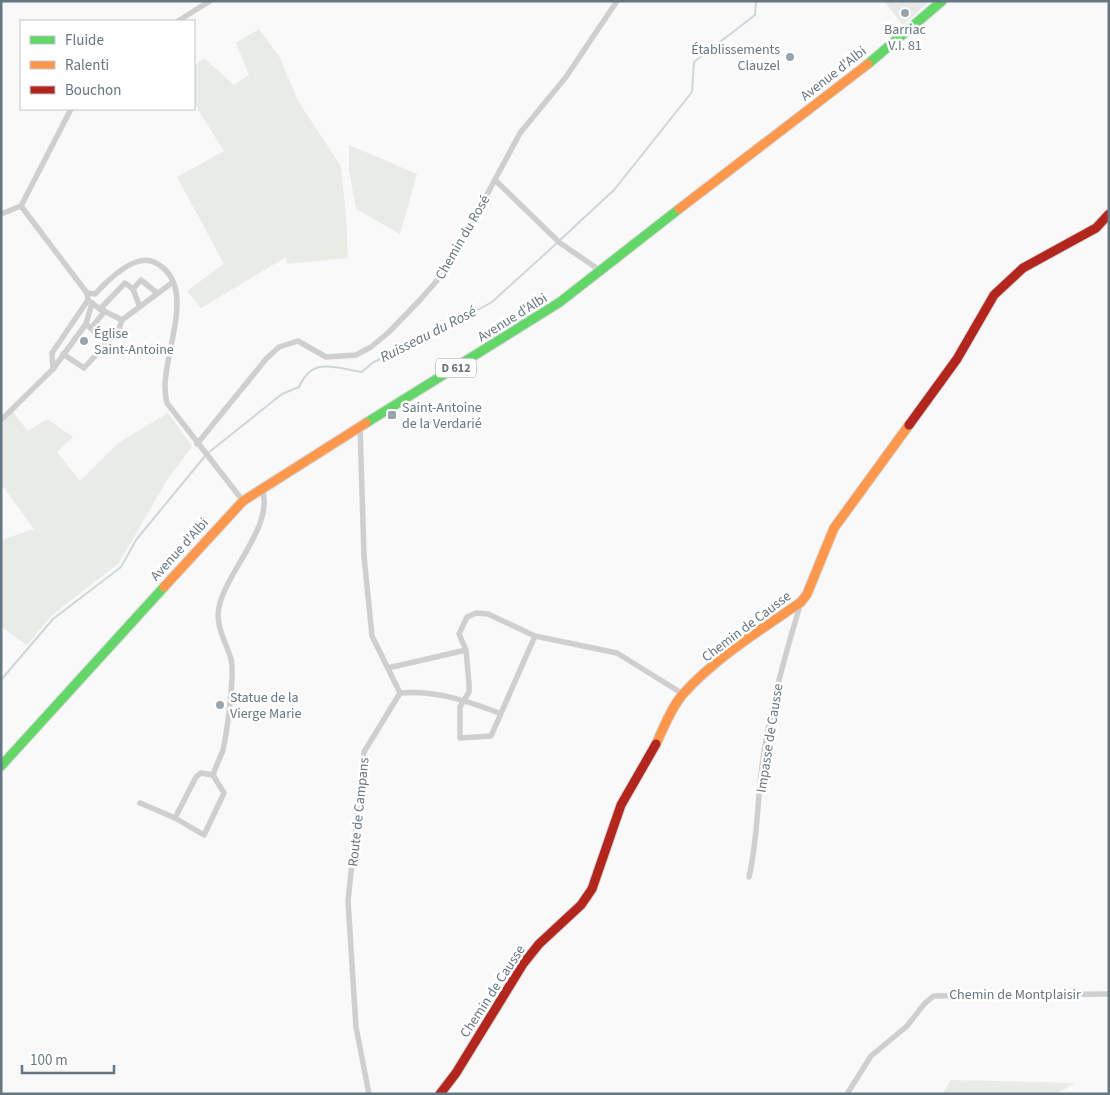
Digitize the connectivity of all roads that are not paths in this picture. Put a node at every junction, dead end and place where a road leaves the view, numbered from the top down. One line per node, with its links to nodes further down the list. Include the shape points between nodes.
1 (210, 1): 4 (street)
2 (617, 1): 6 (street, Chemin du Rosé, via 566,77 520,133)
3 (942, 1): 10 (main road, Avenue d'Albi / D 612, via 883,51)
4 (180, 20)
5 (70, 110): 7 (street)
6 (495, 180): 10 (street, via 558,242); 24 (street, Chemin du Rosé, via 447,269 390,332 362,352 342,358 326,357 298,340 279,347)
7 (21, 206): 8 (street); 14 (street)
8 (1, 214)
9 (1109, 214): 27 (main road, Chemin de Causse, via 1096,228 1023,268 994,295 957,359 834,528 808,594)
10 (601, 271): 23 (main road, Avenue d'Albi / D 612, via 520,328)
11 (173, 282): 13 (street); 14 (street, via 159,265 142,261 115,274); 24 (street, via 176,311 164,395 168,407)
12 (133, 289): 13 (street, via 141,280); 15 (street); 16 (street, via 125,283)
13 (157, 293): 15 (street)
14 (89, 298): 16 (street); 18 (street); 21 (street, via 52,354)
15 (139, 305): 17 (street)
16 (103, 310): 17 (street); 18 (street)
17 (122, 320): 19 (street, via 118,331)
18 (88, 326): 19 (street); 20 (street)
19 (107, 343): 20 (street, via 84,368)
20 (63, 354): 21 (street)
21 (52, 368): 22 (street)
22 (1, 420)
23 (360, 426): 25 (main road, Avenue d'Albi / D 612); 30 (street, via 364,556 372,636)
24 (197, 444): 26 (street)
25 (262, 488): 26 (main road, Avenue d'Albi / D 612); 36 (street, via 263,517 219,608 219,628 231,659 232,677 223,749)
26 (243, 501): 35 (main road, Avenue d'Albi / D 612)
27 (801, 602): 32 (main road, Chemin de Causse, via 732,649); 39 (street, Impasse de Causse, via 777,682 761,774)
28 (535, 636): 29 (street, via 488,614 476,613 468,617 461,629 461,640); 32 (street, via 616,653); 34 (street)
29 (466, 650): 30 (street); 33 (street, via 469,692)
30 (388, 668): 31 (street)
31 (400, 693): 33 (street); 41 (street, Route de Campans, via 364,752 348,901 356,1027)
32 (683, 694): 42 (main road, Chemin de Causse, via 621,805 592,889 523,964 456,1074)
33 (465, 700): 34 (street); 34 (street, via 460,707 460,738 491,736)
34 (499, 713)
35 (1, 766)
36 (213, 775): 38 (street, via 201,773 196,777); 38 (street, via 224,793 204,835)
37 (140, 803): 38 (street)
38 (175, 818)
39 (749, 877)
40 (1109, 994): 43 (street, Chemin de Montplaisir, via 934,996 907,1026 871,1056)
41 (369, 1094)
42 (440, 1094)
43 (847, 1094)

